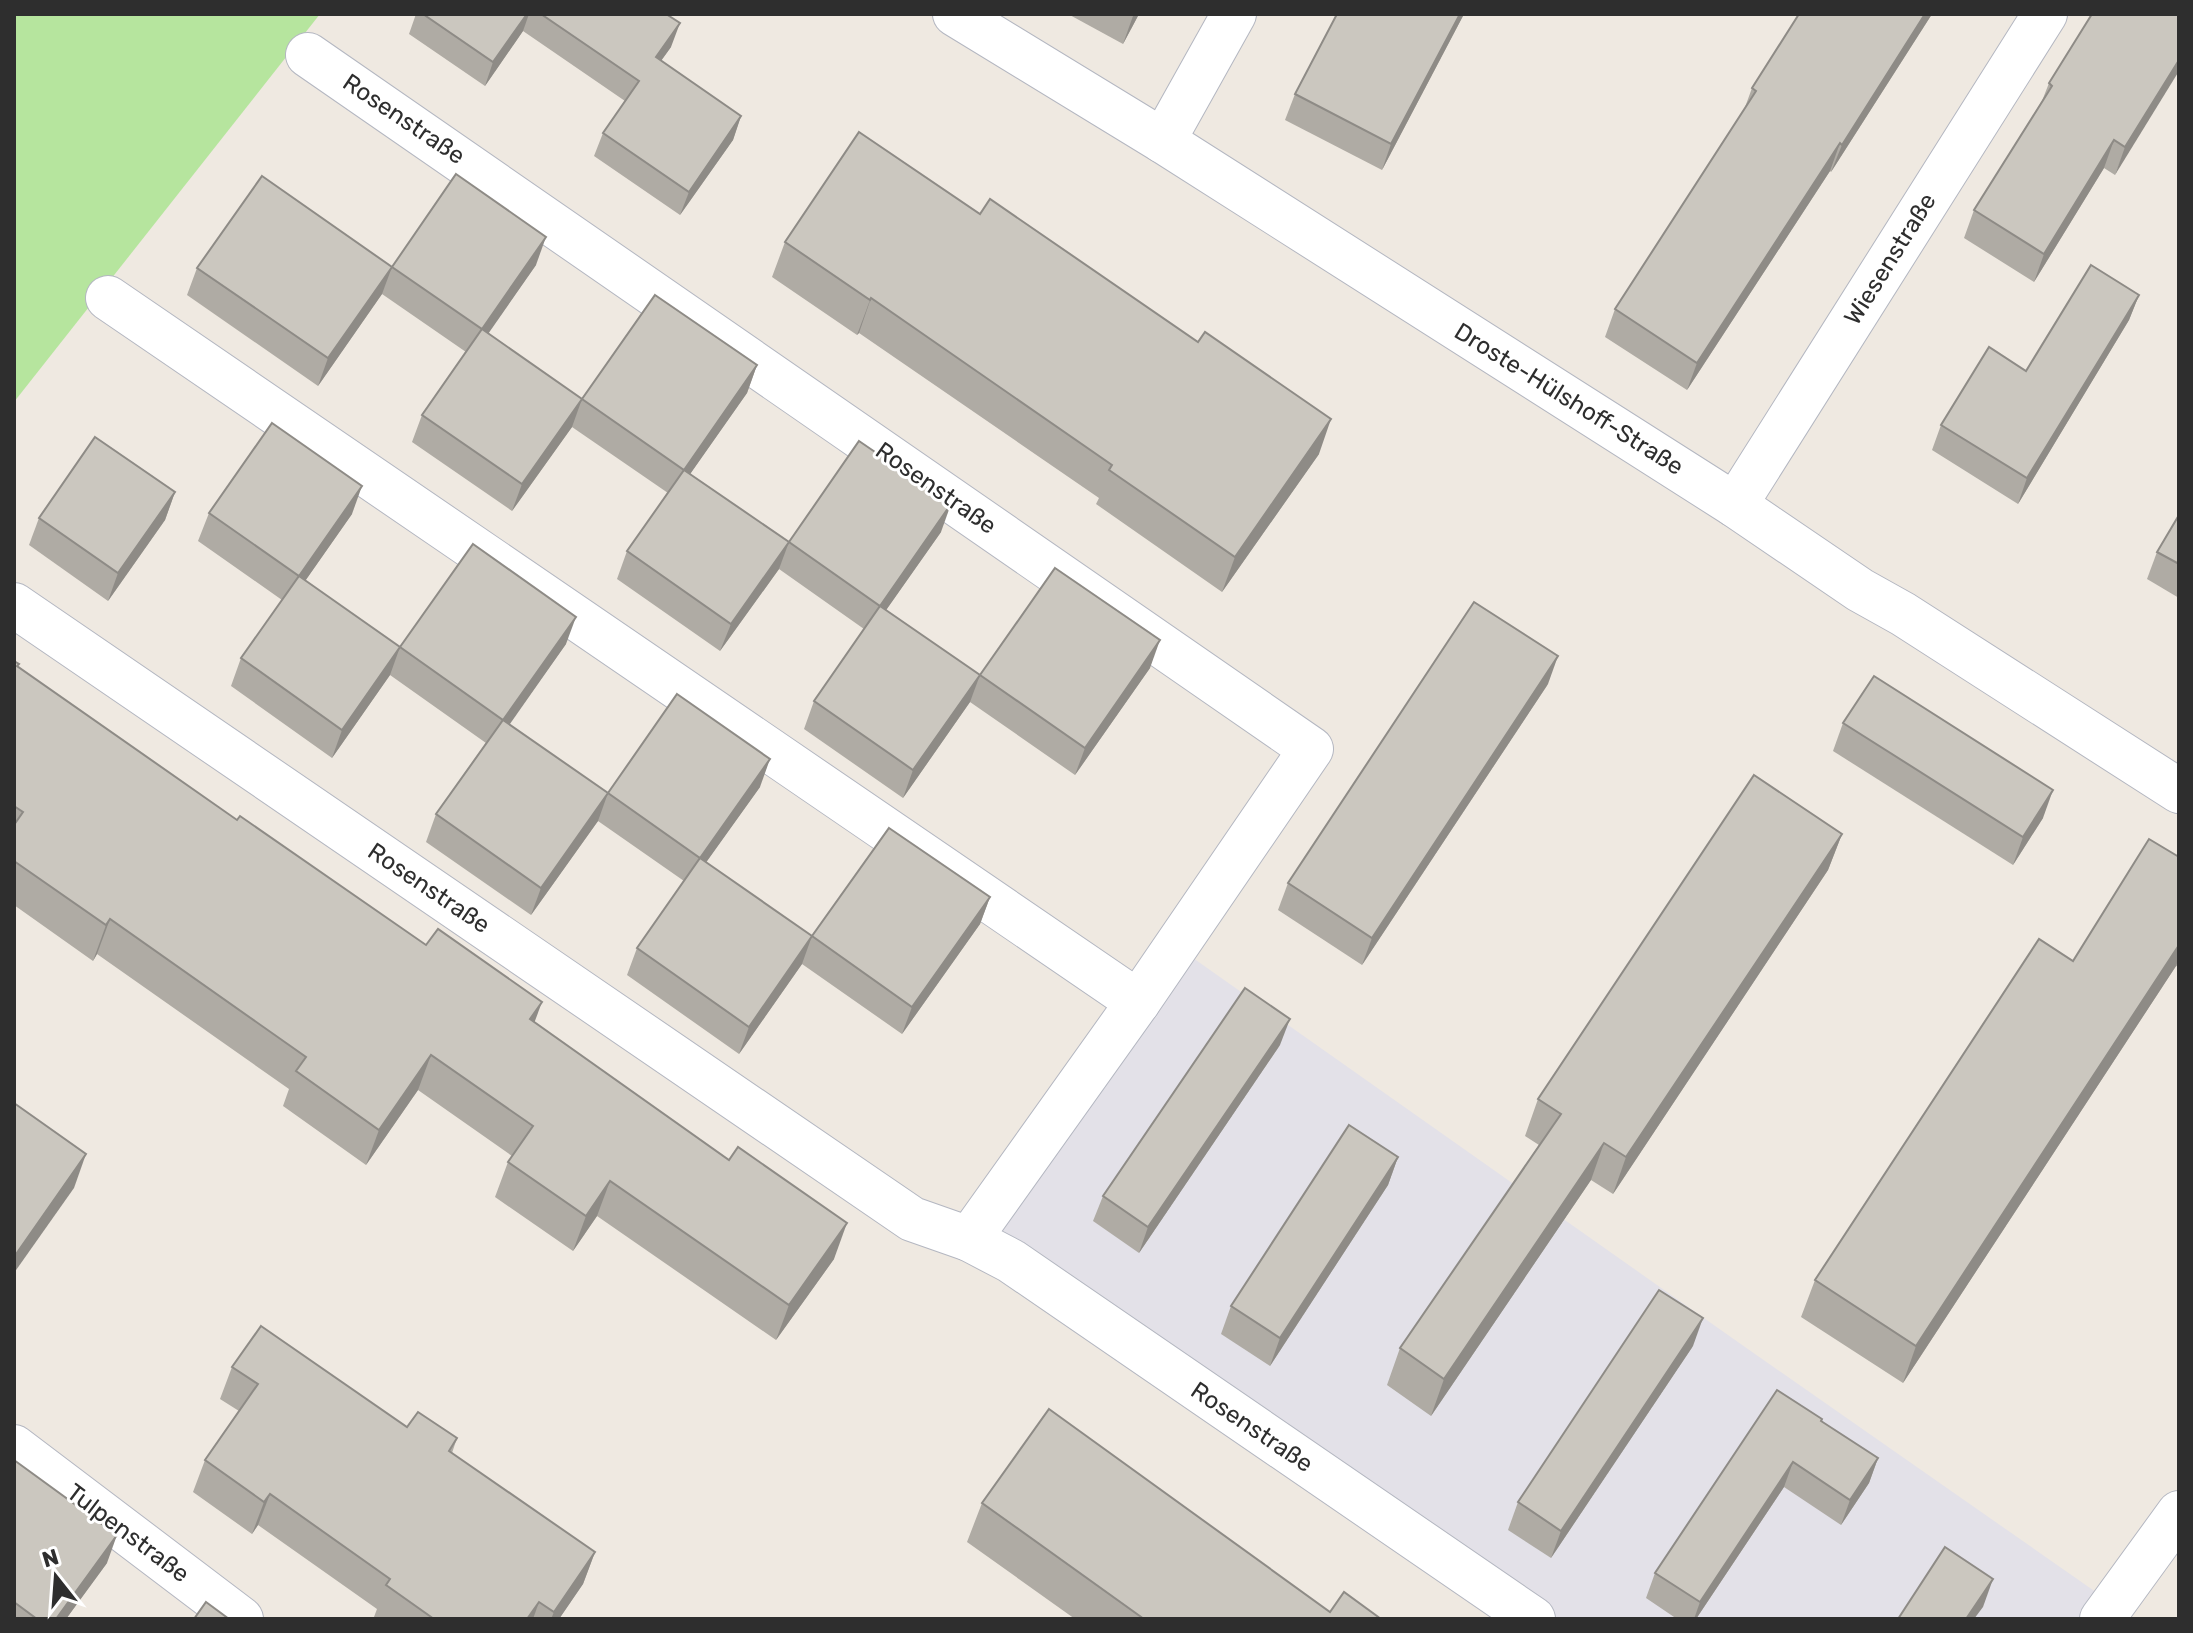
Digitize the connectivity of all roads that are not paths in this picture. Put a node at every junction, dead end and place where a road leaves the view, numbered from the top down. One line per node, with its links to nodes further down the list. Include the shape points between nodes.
1 (955, 14): 5 (street, Droste-Hülshoff-Straße)
2 (1234, 14): 5 (street)
3 (2045, 14): 7 (street, Wiesenstraße)
4 (308, 55): 10 (street, Rosenstraße, via 1311,749)
5 (1163, 141): 7 (street, Droste-Hülshoff-Straße)
6 (108, 298): 10 (street)
7 (1735, 505): 9 (street, Droste-Hülshoff-Straße)
8 (14, 605): 11 (street, Rosenstraße, via 912,1219)
9 (2179, 791)
10 (1138, 1002): 11 (street, Rosenstraße)
11 (969, 1239): 15 (street, Rosenstraße, via 1011,1261)
12 (14, 1447): 14 (street, Tulpenstraße)
13 (2179, 1513): 16 (street)
14 (241, 1619)
15 (1533, 1619)
16 (2102, 1619)

